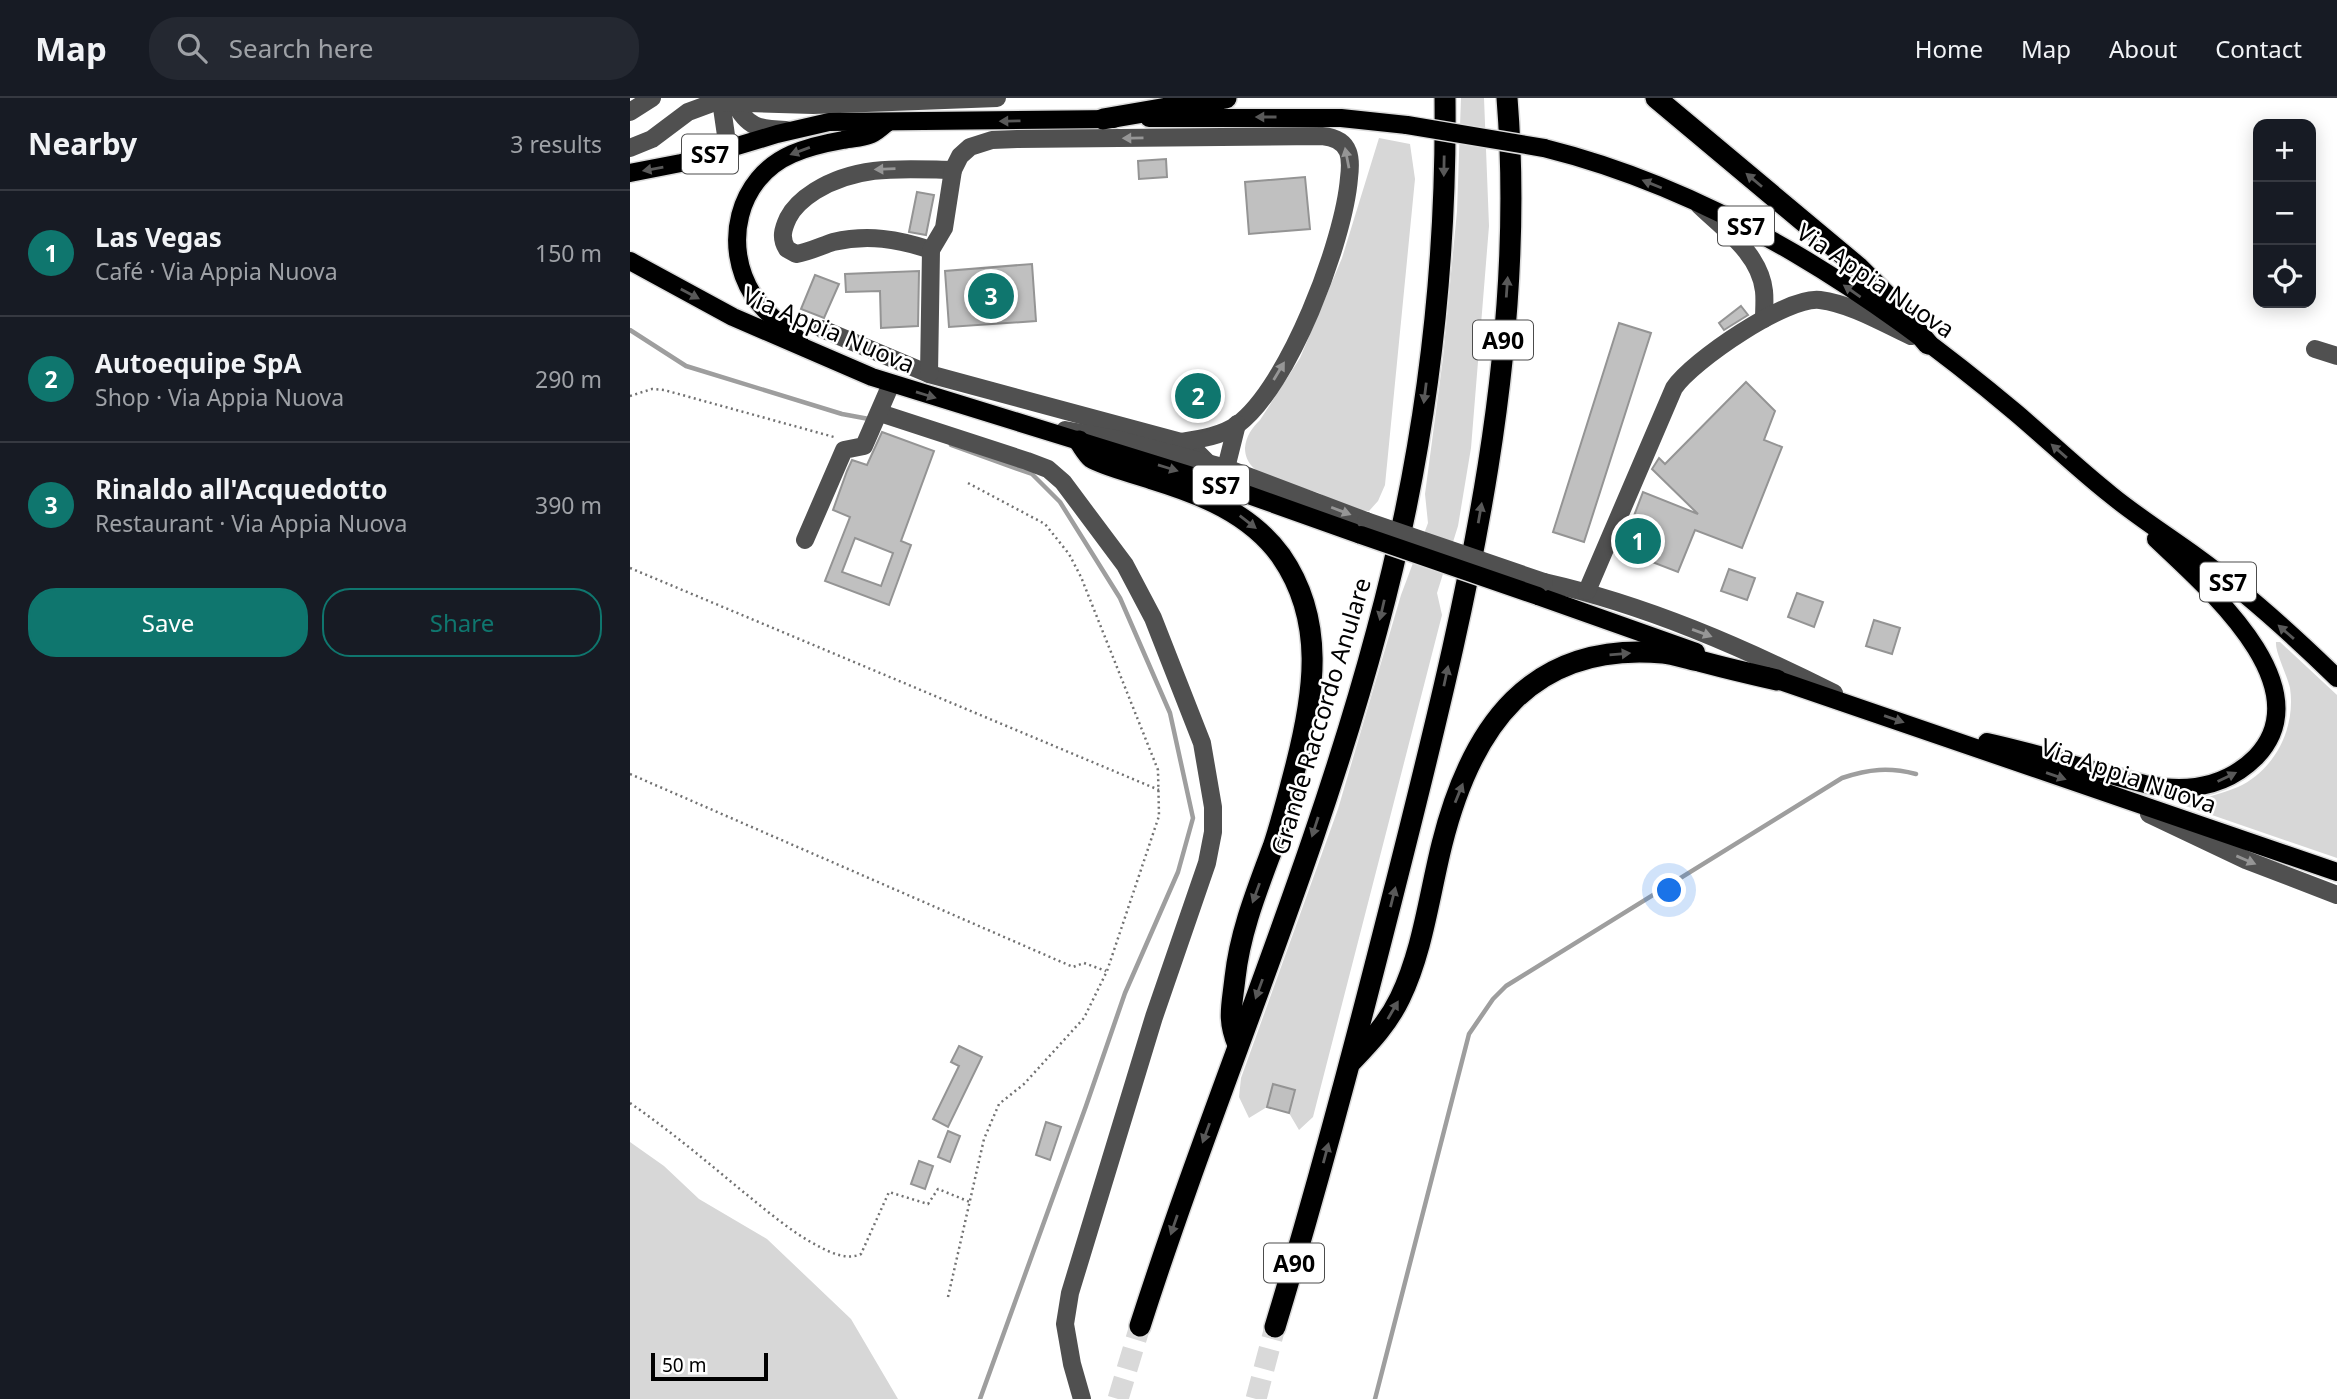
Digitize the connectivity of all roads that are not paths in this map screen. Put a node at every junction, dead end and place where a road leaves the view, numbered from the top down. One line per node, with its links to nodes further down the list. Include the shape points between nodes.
1 (652, 98): 10 (street)
2 (997, 98): 7 (street)
3 (1226, 98): 11 (highway)
4 (1445, 98): 49 (highway, Grande Raccordo Anulare, one-way to 49, via 1437,296 1424,403 1398,543 1356,702)
5 (1507, 98): 50 (highway, A90, one-way to 5, via 1439,708 1485,485 1509,257)
6 (1656, 98): 25 (highway, one-way to 6, via 1858,267)
7 (968, 99): 9 (street)
8 (730, 100): 9 (street); 14 (street, via 751,124); 16 (street, via 688,112 652,139); 17 (street)
9 (798, 100)
10 (630, 112)
11 (1103, 119): 12 (main road, Via Appia Nuova / SS7); 20 (main road, Via Appia Nuova / SS7, one-way to 11, bridge, via 1595,162 1544,148 1366,119)
12 (1066, 120): 13 (main road, Via Appia Nuova / SS7, one-way to 13); 15 (street)
13 (887, 123): 14 (main road, Via Appia Nuova, via 829,122); 27 (main road, one-way to 27, via 871,135 828,142 783,158 756,180 743,204 738,251 748,286 765,310)
14 (790, 131): 17 (main road, Via Appia Nuova / SS7)
15 (1017, 139): 18 (street, via 970,147); 33 (street, one-way to 15, via 1279,372 1318,292 1346,206 1350,161 1346,148 1337,139 1322,136)
16 (630, 148)
17 (728, 149): 19 (main road, Via Appia Nuova / SS7, one-way to 19)
18 (953, 170): 21 (street, via 944,228); 21 (street, one-way to 21, via 882,169 843,177 795,207 783,235 787,249 796,254 842,240 872,237)
19 (630, 173)
20 (1696, 202): 23 (street, via 1744,247 1755,265 1764,290); 25 (main road, Via Appia Nuova / SS7, one-way to 20, via 1769,237)
21 (931, 250): 29 (street)
22 (630, 261): 27 (main road, Via Appia Nuova / SS7, one-way to 27, via 712,306)
23 (1764, 319): 25 (street, via 1818,299); 41 (street, via 1700,360 1674,388)
24 (822, 329): 29 (street)
25 (1928, 344): 37 (main road, Via Appia Nuova / SS7, one-way to 25)
26 (2315, 349): 28 (street)
27 (816, 354): 30 (main road, Via Appia Nuova / SS7)
28 (2337, 356)
29 (929, 374): 35 (street)
30 (891, 384): 31 (street); 32 (main road, Via Appia Nuova / SS7, one-way to 32)
31 (880, 413): 39 (street, via 864,446 844,450); 53 (street, via 1027,461 1048,469 1063,482 1125,565 1153,618 1202,743 1208,770 1213,832 1207,863 1154,1017 1070,1293 1065,1324)
32 (1016, 422): 34 (main road, Via Appia Nuova / SS7); 36 (street, Via Appia Nuova, via 1116,439)
33 (1237, 424): 35 (street); 36 (street)
34 (1079, 441): 38 (main road, Via Appia Nuova / SS7, one-way to 38); 49 (highway, one-way to 49, via 1093,459 1175,486 1238,514 1275,549 1291,573 1308,616 1312,672 1300,748 1237,953 1230,1027)
35 (1181, 442): 36 (street)
36 (1217, 466): 38 (street, Via Appia Nuova, one-way to 38)
37 (2111, 495): 42 (main road, Via Appia Nuova / SS7, one-way to 37, via 2221,576); 45 (main road, one-way to 37, via 2017,749 2138,783 2179,788 2225,779 2263,749 2274,724 2276,703 2258,650 2200,582)
38 (1364, 528): 40 (main road, Via Appia Nuova / SS7, bridge)
39 (805, 540)
40 (1541, 589): 41 (street, Via Appia Nuova); 43 (main road, Via Appia Nuova / SS7)
41 (1587, 592): 44 (street, Via Appia Nuova, one-way to 44, via 1742,648)
42 (2337, 678)
43 (1777, 680): 44 (main road, Via Appia Nuova / SS7); 50 (highway, one-way to 43, via 1381,1031 1400,998 1418,949 1454,804 1481,741 1515,698 1564,667 1621,653 1666,653)
44 (1866, 709): 45 (main road, Via Appia Nuova / SS7, one-way to 45)
45 (1922, 729): 46 (main road, Via Appia Nuova / SS7, one-way to 46)
46 (2118, 798): 47 (main road, Via Appia Nuova / SS7); 48 (street, one-way to 48, via 2237,856)
47 (2337, 872)
48 (2337, 895)
49 (1238, 1045): 51 (highway, Grande Raccordo Anulare, one-way to 51)
50 (1350, 1063): 52 (highway, A90, one-way to 50)
51 (1140, 1326)
52 (1275, 1327)
53 (1082, 1399)

